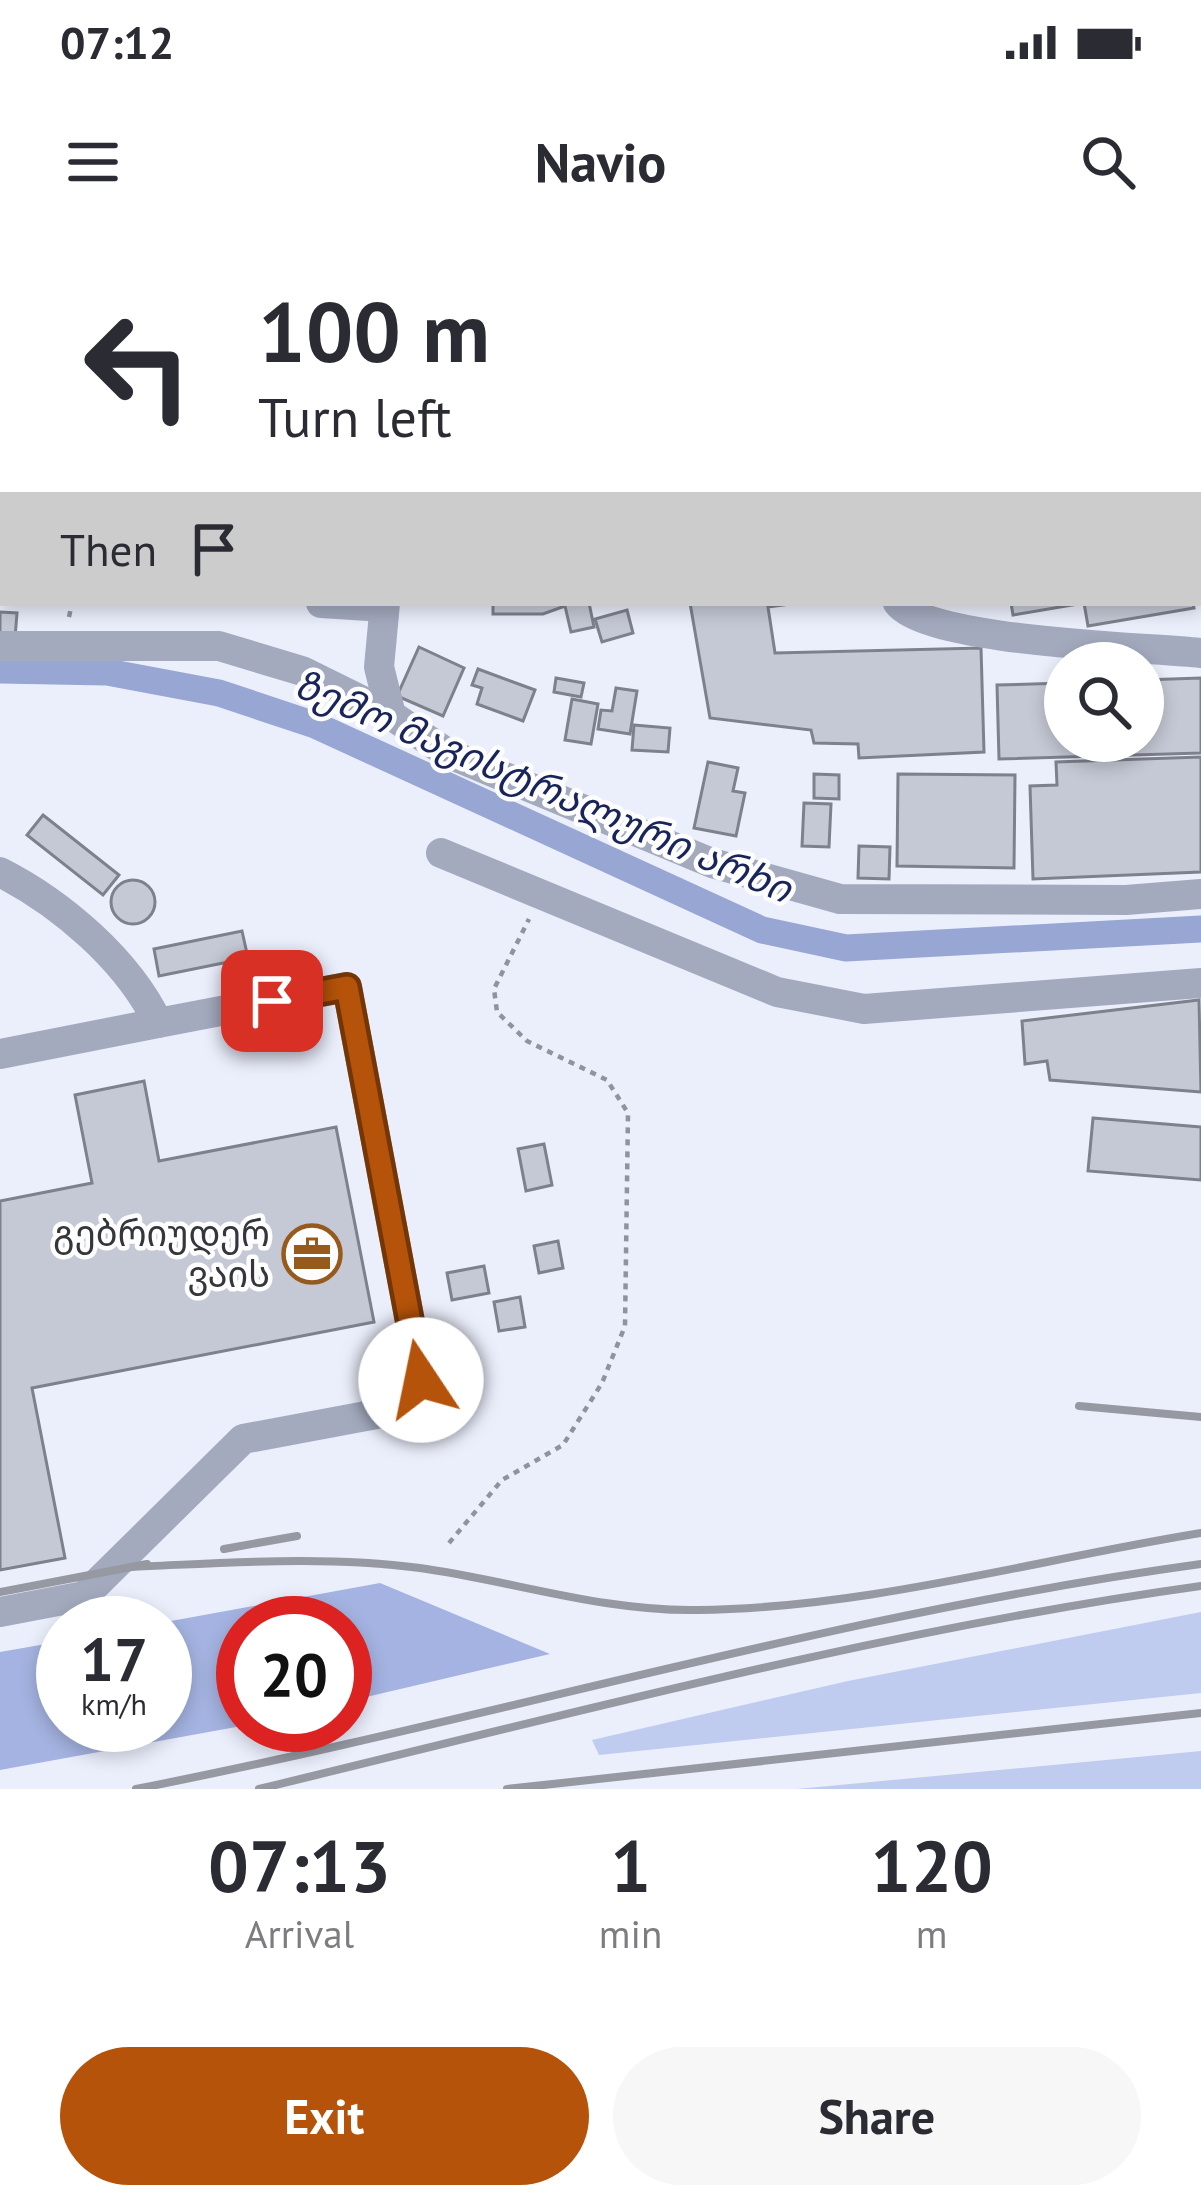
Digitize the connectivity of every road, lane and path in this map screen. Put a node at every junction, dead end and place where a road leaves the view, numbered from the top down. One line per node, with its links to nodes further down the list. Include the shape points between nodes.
1 (384, 606): 5 (lane, via 379,667)
2 (900, 606): 4 (lane, via 964,632)
3 (0, 646): 5 (lane, via 219,646 302,671)
4 (1201, 652)
5 (391, 715): 8 (lane, via 447,753 712,863 840,898)
6 (441, 853): 9 (lane)
7 (0, 872): 11 (lane, via 48,897 146,998)
8 (1201, 894)
9 (539, 897): 10 (lane, via 777,992 864,1010); 13 (path, via 494,989 496,1012 527,1041 607,1080 628,1113 625,1326 563,1445 502,1480)
10 (1201, 983)
11 (158, 1023): 12 (lane); 14 (lane, via 347,987 421,1380 398,1411 243,1439 84,1596)
12 (0, 1054)
13 (449, 1543)
14 (0, 1612)

